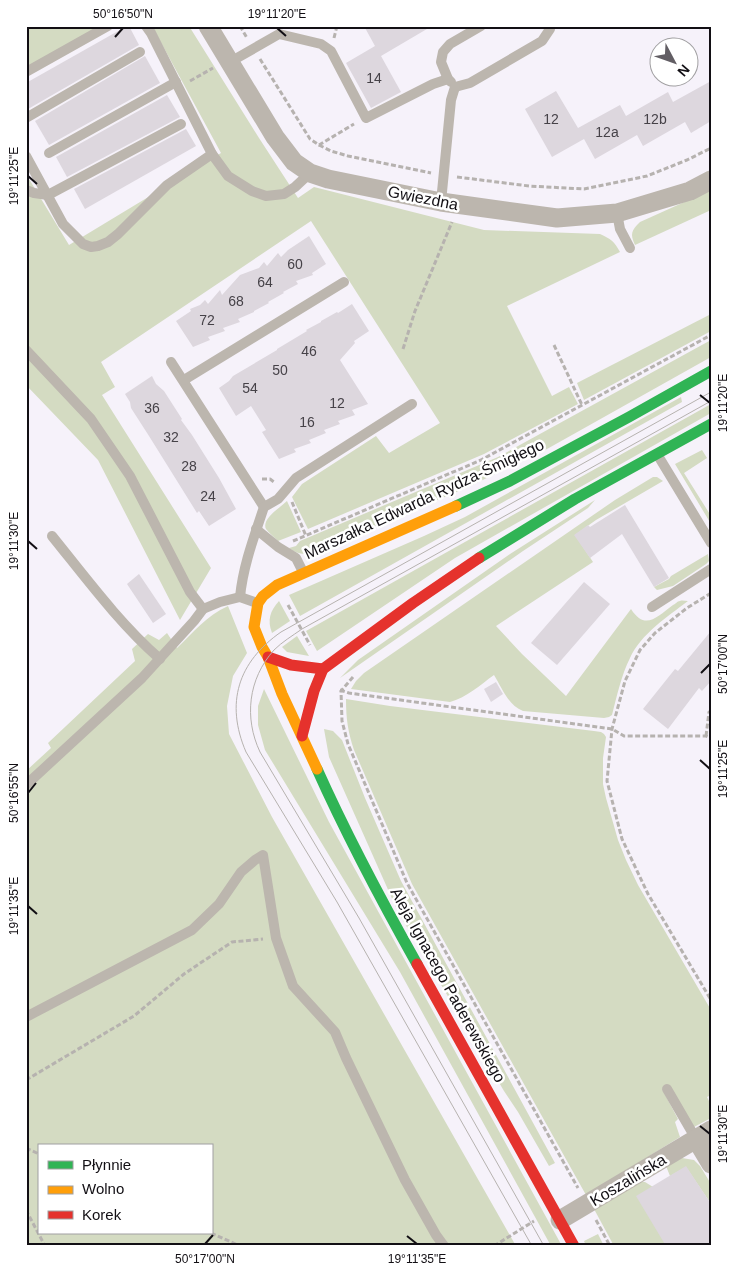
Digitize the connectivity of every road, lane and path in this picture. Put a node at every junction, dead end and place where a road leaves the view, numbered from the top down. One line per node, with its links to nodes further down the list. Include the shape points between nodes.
1 (108, 26): 10 (lane)
2 (146, 26): 12 (lane)
3 (208, 26): 9 (street, Gwiezdna)
4 (240, 26): 7 (path)
5 (481, 26): 11 (lane, via 450,44 443,52 441,62)
6 (550, 26): 11 (lane, via 542,41 470,83)
7 (253, 48): 9 (lane); 11 (lane, via 279,34 321,44 331,51 366,118 433,84); 16 (path, via 310,138)
8 (140, 52): 13 (lane)
9 (229, 61): 12 (path); 22 (street, Gwiezdna, via 275,137 294,162)
10 (26, 72)
11 (452, 83): 23 (lane)
12 (177, 84): 18 (lane); 19 (lane)
13 (26, 118)
14 (181, 124): 26 (lane)
15 (353, 125): 16 (path)
16 (318, 145): 23 (path, via 331,152)
17 (711, 148): 23 (path, via 647,176 584,189)
18 (49, 153)
19 (212, 154): 22 (lane, via 228,176 266,196 284,194); 26 (lane, via 167,185 118,234 98,246 83,244 63,224)
20 (26, 156): 21 (lane)
21 (30, 169): 26 (lane)
22 (310, 173): 27 (street, Gwiezdna, via 328,180)
23 (443, 176): 27 (lane)
24 (711, 180): 28 (street, Gwiezdna, via 690,191)
25 (26, 190): 26 (lane)
26 (48, 195)
27 (448, 203): 28 (street, Gwiezdna, via 557,218); 33 (path, via 453,220)
28 (617, 213): 29 (lane, via 620,229)
29 (630, 248)
30 (344, 282): 37 (lane)
31 (711, 335): 39 (path)
32 (554, 345): 39 (path)
33 (403, 349)
34 (26, 350): 54 (lane, via 90,420 130,476 190,592)
35 (171, 362): 37 (lane)
36 (711, 371): 48 (street, Marszałka Edwarda Rydza-Śmigłego, via 510,481)
37 (184, 380): 42 (lane)
38 (412, 404): 42 (lane, via 296,478 278,499)
39 (582, 405): 46 (path, via 481,460)
40 (711, 424): 41 (street)
41 (657, 453): 45 (lane); 57 (street, via 542,518 443,582)
42 (264, 507): 43 (lane)
43 (256, 529): 46 (lane); 51 (lane)
44 (52, 536): 55 (lane, via 140,641)
45 (711, 543)
46 (278, 547): 48 (lane, via 296,558)
47 (711, 568): 53 (lane)
48 (304, 573): 49 (street, Marszałka Edwarda Rydza-Śmigłego)
49 (277, 585): 52 (street, Marszałka Edwarda Rydza-Śmigłego); 57 (path)
50 (711, 593): 61 (path, via 655,633 640,650 625,681)
51 (240, 597): 52 (lane); 54 (lane)
52 (258, 603): 56 (street, via 254,627)
53 (652, 607)
54 (203, 609): 55 (lane)
55 (160, 658): 65 (lane)
56 (268, 658): 57 (street); 62 (street)
57 (323, 669): 59 (path); 62 (street)
58 (355, 675): 59 (path)
59 (341, 691): 61 (path); 75 (path, via 342,721 348,744 407,883)
60 (711, 711): 63 (path)
61 (612, 729): 63 (path, via 624,736); 67 (path, via 607,781 622,839 648,894)
62 (302, 736): 78 (street, Aleja Ignacego Paderewskiego, via 338,816 383,903)
63 (706, 736): 64 (path)
64 (711, 738)
65 (26, 785)
66 (276, 938): 68 (lane, via 263,855 242,872 219,904 192,930); 69 (path, via 232,942 184,974 134,1016); 84 (lane, via 293,986 335,1032 405,1180)
67 (711, 1000)
68 (26, 1017)
69 (26, 1080)
70 (667, 1089): 71 (lane)
71 (703, 1135): 74 (street); 75 (street, Koszalińska)
72 (26, 1148): 73 (path)
73 (38, 1154)
74 (711, 1164)
75 (587, 1204): 78 (street, Koszalińska); 87 (path)
76 (26, 1210): 79 (path)
77 (536, 1220): 85 (path)
78 (560, 1220): 86 (street, Aleja Ignacego Paderewskiego)
79 (38, 1233)
80 (212, 1233): 83 (path)
81 (39, 1234): 82 (path)
82 (45, 1246)
83 (240, 1246)
84 (444, 1246)
85 (494, 1246)
86 (574, 1246)
87 (610, 1246)

